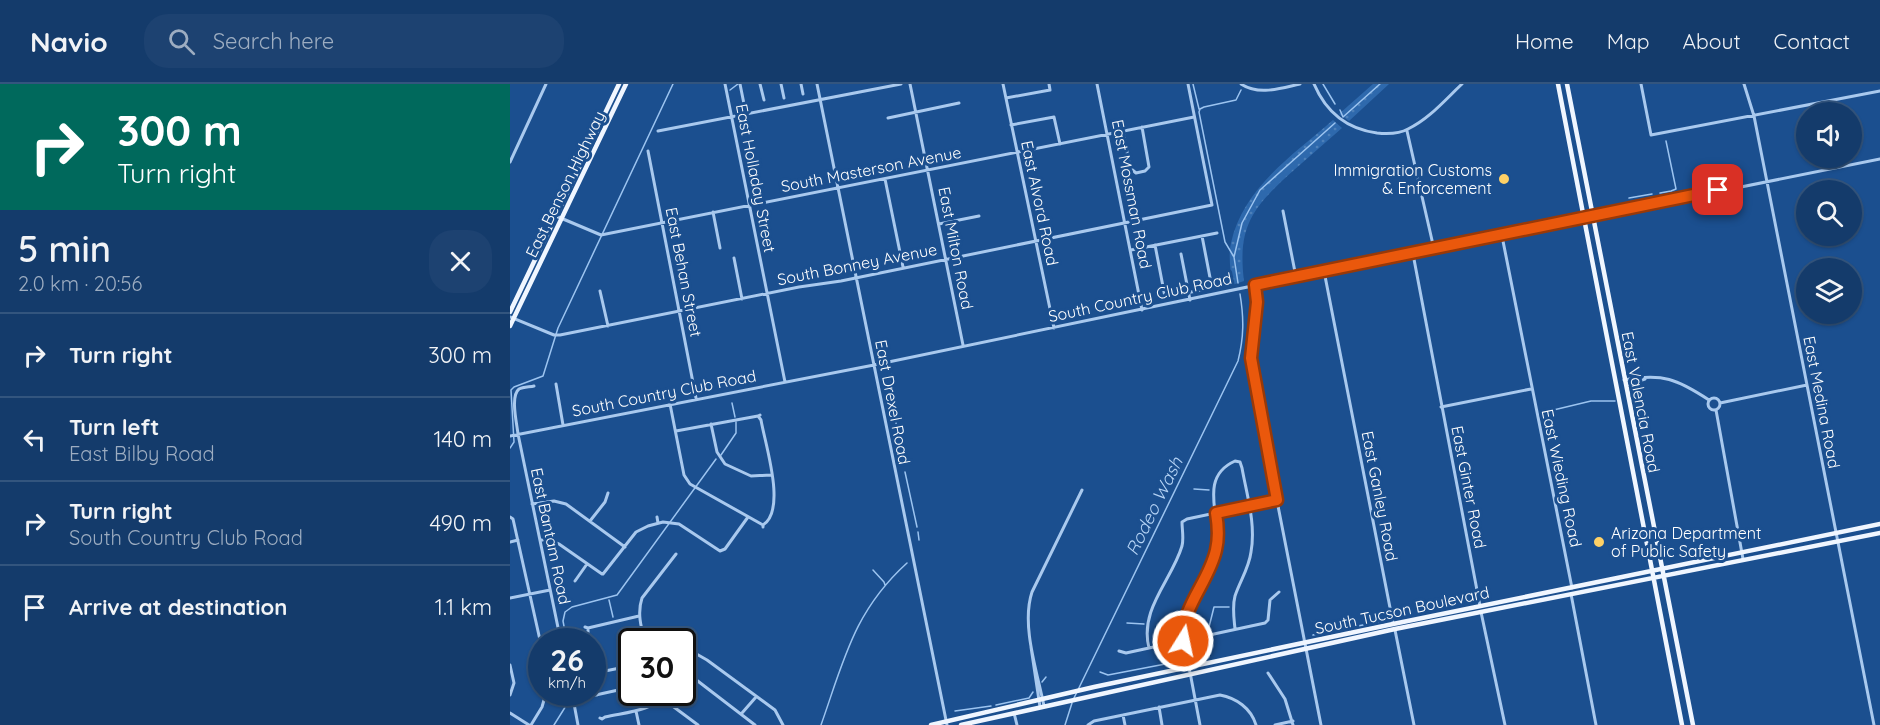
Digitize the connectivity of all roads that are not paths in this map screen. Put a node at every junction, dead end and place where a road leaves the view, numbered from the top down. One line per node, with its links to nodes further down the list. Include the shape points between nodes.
1 (546, 84): 48 (street)
2 (619, 84): 43 (main road, East Benson Highway)
3 (626, 84): 43 (main road, East Benson Highway)
4 (725, 84): 34 (street, East Holladay Street)
5 (740, 84): 31 (street)
6 (760, 84): 29 (street)
7 (781, 84): 26 (street)
8 (801, 84): 25 (street)
9 (817, 84): 28 (street, East Drexel Road)
10 (901, 84): 28 (street)
11 (910, 84): 32 (street, East Milton Road)
12 (1003, 84): 27 (street, East Alvord Road)
13 (1049, 84): 27 (street, via 1050,90)
14 (1097, 84): 42 (street, East Mossman Road)
15 (1188, 84): 35 (street)
16 (1242, 84): 17 (street, via 1262,91)
17 (1300, 84)
18 (1314, 84): 39 (street, via 1321,99 1345,124 1365,132 1388,134)
19 (1462, 84): 39 (street)
20 (1558, 84): 60 (main road, East Valencia Road)
21 (1567, 84): 58 (main road, East Valencia Road)
22 (1641, 84): 33 (street, via 1651,135)
23 (1744, 84): 33 (street, East Medina Road)
24 (1880, 91): 33 (street)
25 (803, 94)
26 (784, 98)
27 (1006, 98): 37 (street, East Alvord Road)
28 (821, 99): 34 (street); 52 (street, East Drexel Road)
29 (764, 100)
30 (959, 103): 32 (street)
31 (745, 108)
32 (915, 112): 36 (street); 49 (street, East Milton Road)
33 (1754, 116): 51 (street, East Medina Road)
34 (732, 117): 40 (street); 53 (street, East Holladay Street)
35 (1194, 117): 38 (street, South Masterson Avenue); 61 (street, South Bonney Avenue, via 1212,205)
36 (888, 118)
37 (1011, 125): 44 (street, via 1054,117); 46 (street, East Alvord Road)
38 (1142, 127): 41 (street, South Masterson Avenue); 41 (street, via 1150,161 1145,171 1136,173 1130,168)
39 (1407, 130): 70 (street)
40 (658, 131)
41 (1123, 131): 42 (street, South Masterson Avenue)
42 (1107, 134): 44 (street, South Masterson Avenue); 61 (street, East Mossman Road)
43 (596, 140): 56 (main road, East Benson Highway); 59 (main road, East Benson Highway)
44 (1060, 144): 46 (street, South Masterson Avenue)
45 (648, 152): 62 (street, East Behan Street)
46 (1017, 153): 49 (street, South Masterson Avenue); 67 (street, East Alvord Road)
47 (1880, 159): 51 (street, South Country Club Road)
48 (510, 162)
49 (928, 170): 50 (street, South Masterson Avenue); 63 (street, East Milton Road)
50 (885, 179): 52 (street, South Masterson Avenue); 76 (street)
51 (1767, 181): 58 (street, South Country Club Road); 101 (street, East Medina Road)
52 (838, 189): 53 (street, South Masterson Avenue); 78 (street, East Drexel Road)
53 (749, 205): 55 (street, South Masterson Avenue); 83 (street, East Holladay Street)
54 (1283, 211): 79 (street)
55 (713, 212): 62 (street, South Masterson Avenue); 69 (street)
56 (556, 216): 59 (street, South Masterson Avenue); 89 (main road, East Benson Highway)
57 (979, 216): 63 (street)
58 (1593, 216): 60 (street, South Country Club Road); 86 (main road, East Valencia Road)
59 (562, 218): 62 (street, South Masterson Avenue, via 602,235); 91 (main road, East Benson Highway)
60 (1584, 218): 65 (street, South Country Club Road); 87 (main road, East Valencia Road)
61 (1125, 222): 67 (street, South Bonney Avenue); 71 (street, East Mossman Road)
62 (661, 223): 90 (street, East Behan Street)
63 (939, 224): 75 (street, East Milton Road)
64 (1217, 233): 66 (street)
65 (1502, 235): 70 (street, South Country Club Road); 103 (street, East Wieding Road)
66 (1202, 236): 68 (street); 82 (street, via 1212,288)
67 (1036, 240): 75 (street, South Bonney Avenue); 94 (street, East Alvord Road)
68 (1155, 245): 71 (street); 82 (street, via 1165,297)
69 (720, 248)
70 (1434, 249): 73 (street, South Country Club Road)
71 (1131, 250): 88 (street, East Mossman Road)
72 (1180, 254): 82 (street)
73 (1413, 254): 77 (street, South Country Club Road); 108 (street, East Ginter Road)
74 (734, 258): 84 (street)
75 (945, 258): 76 (street, South Bonney Avenue); 95 (street, East Milton Road)
76 (903, 267): 78 (street, South Bonney Avenue)
77 (1324, 271): 79 (street, South Country Club Road); 154 (street, East Ganley Road)
78 (856, 277): 83 (street, South Bonney Avenue); 96 (street, East Drexel Road)
79 (1296, 277): 80 (street, South Country Club Road)
80 (1255, 285): 85 (street, South Country Club Road); 120 (street, via 1251,358)
81 (600, 291): 93 (street)
82 (1188, 292): 85 (street)
83 (767, 294): 84 (street, South Bonney Avenue); 97 (street, East Holladay Street)
84 (742, 298): 90 (street, South Bonney Avenue)
85 (1190, 300): 88 (street, South Country Club Road)
86 (1610, 306): 87 (main road); 98 (main road, East Valencia Road)
87 (1601, 307): 100 (main road, East Valencia Road)
88 (1143, 310): 94 (street, South Country Club Road)
89 (510, 312)
90 (679, 312): 93 (street, South Bonney Avenue); 104 (street, East Behan Street)
91 (512, 318): 92 (main road, East Benson Highway); 93 (street, South Bonney Avenue, via 554,336)
92 (510, 326)
93 (608, 326)
94 (1054, 328): 95 (street, South Country Club Road)
95 (963, 345): 96 (street, South Country Club Road)
96 (874, 365): 97 (street, South Country Club Road); 188 (street, East Drexel Road)
97 (785, 382): 104 (street, South Country Club Road)
98 (1625, 382): 100 (main road); 105 (street, via 1671,378); 116 (main road, East Valencia Road)
99 (556, 384): 111 (street)
100 (1616, 384): 117 (main road, East Valencia Road)
101 (1807, 385): 106 (street); 131 (street, East Medina Road)
102 (534, 386): 113 (street, East Bantam Road, via 519,390 514,397)
103 (1531, 389): 108 (street); 146 (street, East Wieding Road)
104 (696, 398): 107 (street, South Country Club Road)
105 (1709, 400): 106 (street, via 1715,398); 109 (street, via 1708,407)
106 (1720, 403): 109 (street)
107 (669, 404): 111 (street, South Country Club Road); 112 (street)
108 (1441, 407): 152 (street, East Ginter Road)
109 (1716, 410): 137 (street)
110 (711, 424): 112 (street); 115 (street, via 717,452 725,464 751,476); 115 (street, via 759,416)
111 (563, 425): 113 (street, South Country Club Road)
112 (676, 431): 126 (street, via 684,475 690,484)
113 (518, 434): 114 (street, South Country Club Road); 121 (street, East Bantam Road)
114 (510, 436)
115 (771, 476): 126 (street, via 774,507 767,522 763,526)
116 (1643, 478): 117 (main road); 141 (main road, East Valencia Road)
117 (1635, 479): 142 (main road, East Valencia Road)
118 (1082, 490): 176 (street, via 1030,599 1027,618)
119 (608, 493): 127 (street)
120 (1277, 500): 122 (street); 161 (street)
121 (532, 504): 127 (street, via 557,501); 133 (street, East Bantam Road)
122 (1250, 506): 123 (street); 123 (street, via 1240,462 1232,462 1215,480); 159 (street, via 1251,552 1235,597)
123 (1216, 513): 160 (street, via 1217,549 1185,617); 162 (street, via 1182,522 1182,547 1152,606 1147,633)
124 (510, 517): 132 (street)
125 (657, 517): 128 (street)
126 (748, 517): 128 (street, via 721,552 679,524)
127 (590, 521): 136 (street)
128 (658, 523): 136 (street, via 639,530)
129 (1880, 524): 131 (main road, South Tucson Boulevard)
130 (1880, 532): 134 (main road, South Tucson Boulevard)
131 (1836, 533): 134 (street, East Medina Road); 137 (main road, South Tucson Boulevard)
132 (518, 540): 135 (street); 150 (street)
133 (540, 540): 140 (street, via 555,542); 147 (street, East Bantam Road)
134 (1837, 541): 139 (main road, South Tucson Boulevard); 212 (street, East Medina Road)
135 (510, 542)
136 (625, 547): 140 (street, via 603,575)
137 (1742, 552): 139 (street); 141 (main road, South Tucson Boulevard)
138 (676, 554): 153 (street, via 642,598)
139 (1743, 559): 143 (main road, South Tucson Boulevard)
140 (587, 564): 145 (street)
141 (1661, 568): 142 (main road, South Tucson Boulevard); 143 (main road, East Valencia Road)
142 (1652, 570): 144 (main road, East Valencia Road); 146 (main road, South Tucson Boulevard)
143 (1663, 575): 144 (main road, South Tucson Boulevard); 165 (main road, East Valencia Road)
144 (1654, 577): 149 (main road, South Tucson Boulevard); 166 (main road, East Valencia Road)
145 (575, 581)
146 (1572, 587): 149 (street); 152 (main road, South Tucson Boulevard)
147 (550, 590): 150 (street); 156 (street, East Bantam Road)
148 (1279, 592): 159 (street, via 1270,600 1268,620)
149 (1570, 593): 152 (main road, South Tucson Boulevard); 209 (street)
150 (530, 594): 151 (street); 155 (street)
151 (510, 598)
152 (1480, 608): 154 (main road, South Tucson Boulevard); 208 (street, East Ginter Road)
153 (639, 616): 157 (street); 158 (street)
154 (1394, 626): 161 (main road, South Tucson Boulevard); 207 (street, East Ganley Road)
155 (537, 628)
156 (558, 628)
157 (586, 628)
158 (642, 628)
159 (1235, 629): 160 (street)
160 (1183, 641): 162 (street); 168 (street)
161 (1306, 646): 168 (main road, South Tucson Boulevard); 169 (main road, South Tucson Boulevard); 206 (street)
162 (1149, 648): 163 (street)
163 (1119, 651)
164 (696, 654): 174 (street)
165 (1678, 657): 166 (main road); 211 (main road, East Valencia Road)
166 (1670, 659): 210 (main road, East Valencia Road)
167 (510, 665): 172 (street)
168 (1189, 667): 169 (street); 176 (main road, South Tucson Boulevard)
169 (1190, 673): 175 (street); 181 (main road, South Tucson Boulevard)
170 (1268, 673): 189 (street, via 1285,699)
171 (696, 679): 185 (street)
172 (512, 684): 173 (street)
173 (510, 695)
174 (756, 697): 185 (street); 197 (street, via 775,710)
175 (1196, 699): 182 (street); 203 (street); 204 (street, via 1229,696 1245,707)
176 (1041, 700): 181 (street); 188 (main road, South Tucson Boulevard)
177 (542, 706): 191 (street)
178 (574, 706): 192 (street)
179 (652, 706): 183 (street)
180 (672, 706): 195 (street)
181 (1042, 706): 186 (main road, South Tucson Boulevard)
182 (1159, 707): 187 (street); 202 (street)
183 (636, 711): 193 (street, via 605,717 601,719); 194 (street)
184 (510, 713): 191 (street)
185 (742, 713): 196 (street)
186 (1014, 713): 199 (main road, South Tucson Boulevard); 200 (street)
187 (1123, 715): 190 (street); 201 (street)
188 (947, 723): 198 (main road, South Tucson Boulevard)
189 (1293, 723): 205 (street)
190 (1087, 724)
191 (530, 725)
192 (578, 725)
193 (602, 725)
194 (639, 725)
195 (698, 725)
196 (755, 725)
197 (783, 725)
198 (931, 725)
199 (961, 725)
200 (1017, 725)
201 (1125, 725)
202 (1162, 725)
203 (1200, 725)
204 (1256, 725)
205 (1275, 725)
206 (1321, 725)
207 (1414, 725)
208 (1505, 725)
209 (1596, 725)
210 (1682, 725)
211 (1693, 725)
212 (1874, 725)

